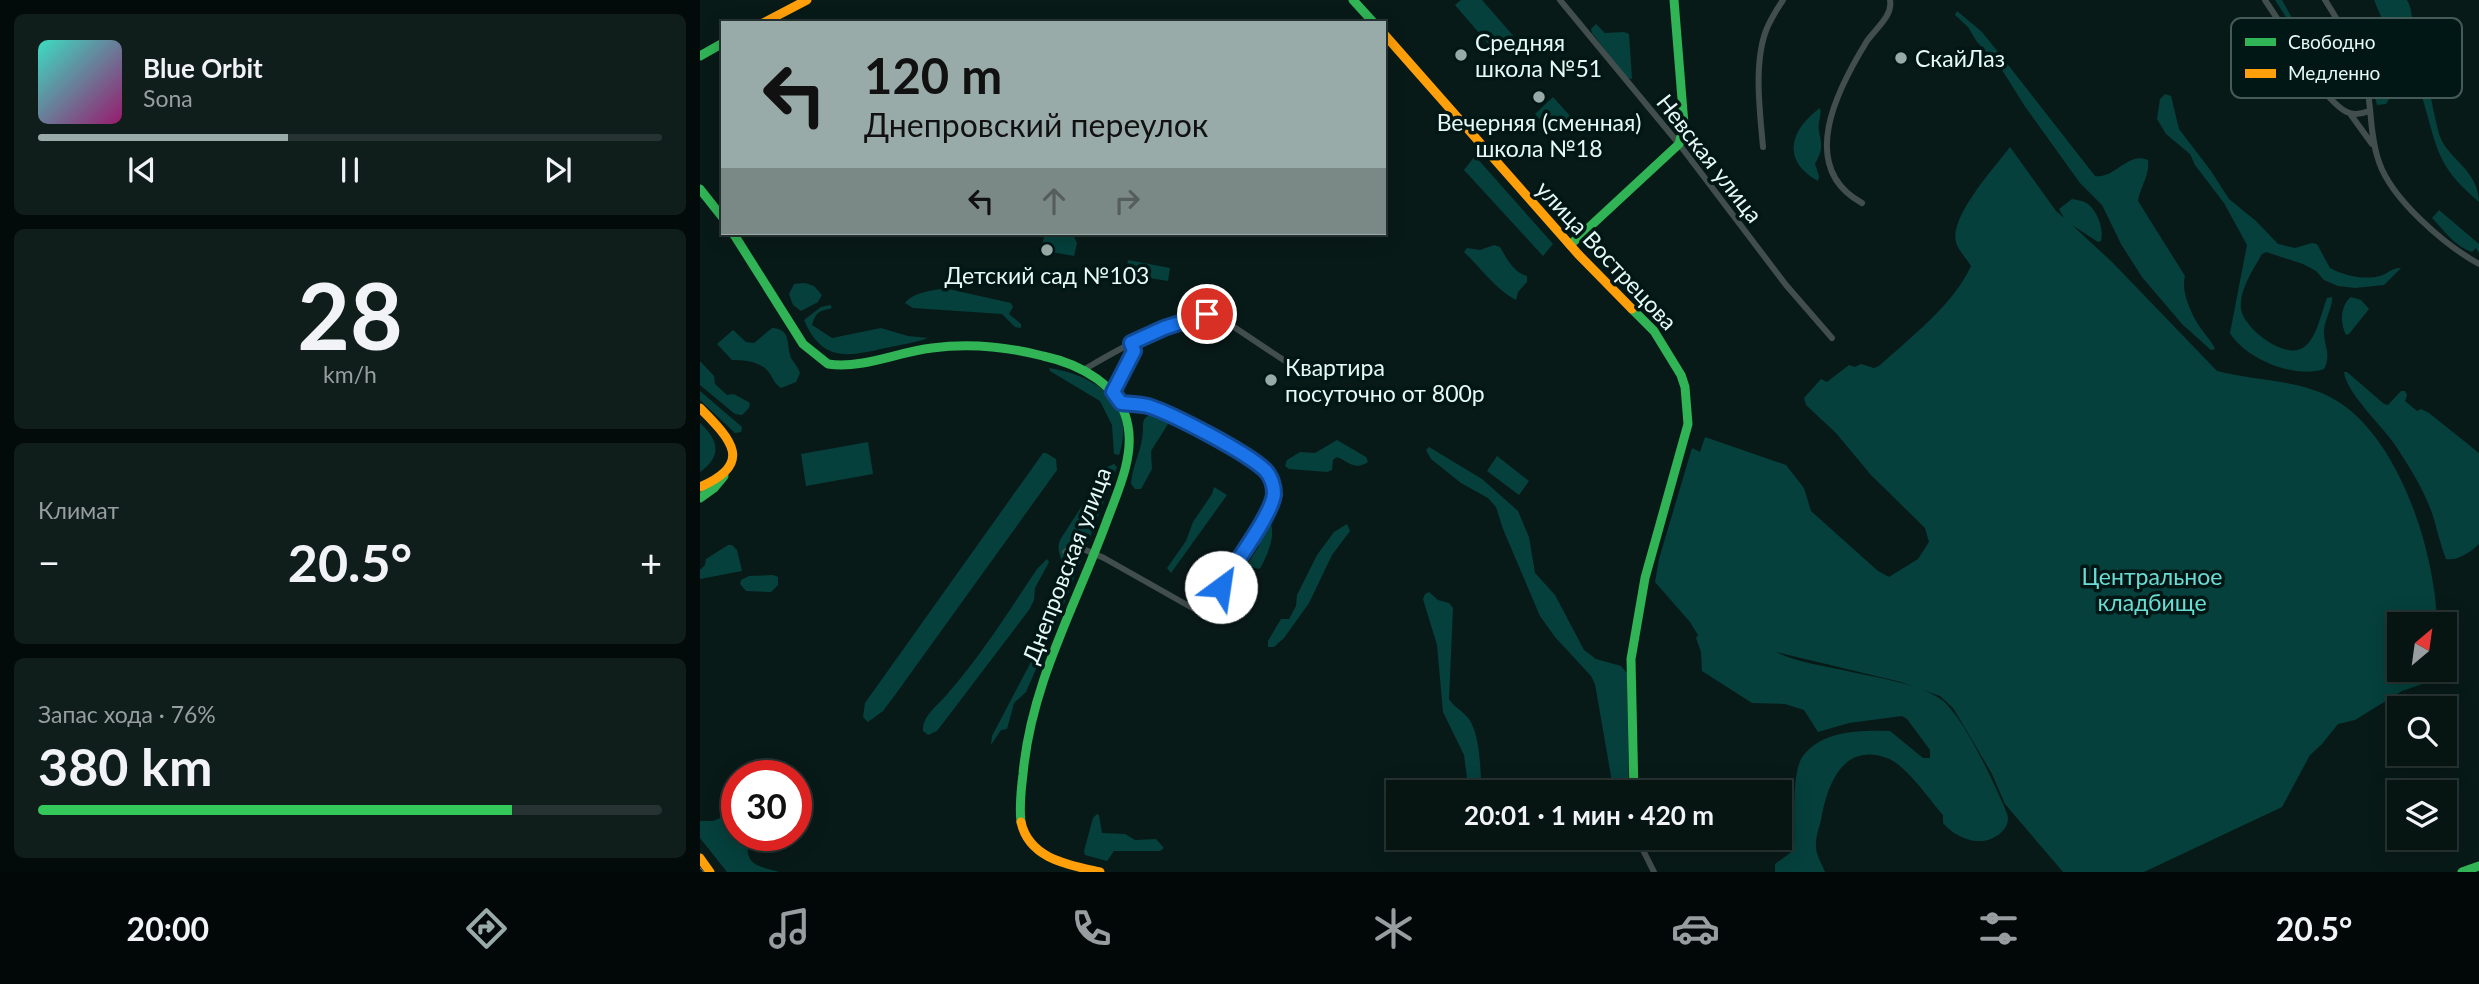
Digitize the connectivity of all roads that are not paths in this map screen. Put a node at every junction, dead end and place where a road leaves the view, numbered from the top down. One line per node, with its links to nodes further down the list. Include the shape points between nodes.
1 (807, 0): 11 (main road)
2 (1353, 0): 12 (main road)
3 (1560, 0): 20 (street, Невская улица)
4 (1674, 0): 20 (main road, via 1684,124)
5 (1783, 0): 22 (street, via 1767,28 1760,53)
6 (1890, 0): 24 (street, via 1889,13 1843,80 1828,134 1827,156 1833,176 1843,191)
7 (2264, 0): 9 (street)
8 (2325, 0): 10 (street)
9 (2276, 18)
10 (2334, 18)
11 (775, 20)
12 (1372, 21)
13 (1386, 36): 27 (main road, улица Вострецова)
14 (721, 44): 15 (main road)
15 (700, 55)
16 (2330, 98): 19 (street)
17 (2368, 98): 18 (street)
18 (2369, 111): 19 (street); 21 (street)
19 (2351, 115): 21 (street)
20 (1679, 144): 27 (main road); 29 (street, Невская улица)
21 (2374, 145): 28 (street, via 2384,175 2403,201 2444,243)
22 (1763, 147)
23 (700, 189): 25 (main road)
24 (1862, 203)
25 (721, 215)
26 (734, 235): 32 (main road, Днепровская улица, via 806,346 828,364 848,365 930,349 998,347)
27 (1570, 245): 39 (main road, улица Вострецова, via 1658,336 1681,375 1687,403 1686,430 1645,578 1631,659)
28 (2479, 264)
29 (1832, 338)
30 (1131, 343): 31 (street, via 1211,314); 32 (street); 33 (street, via 1134,351)
31 (1291, 365)
32 (1085, 369): 33 (main road, Днепровская улица)
33 (1113, 392): 34 (main road, Днепровская улица)
34 (1121, 403): 38 (main road, Днепровская улица, via 1128,424 1126,464); 38 (street, via 1168,415 1245,456 1270,476 1274,491 1270,510 1211,606 1204,610 1196,610)
35 (700, 408): 36 (main road, via 730,440 732,462 724,476)
36 (702, 493)
37 (1065, 552): 38 (street, via 1074,545)
38 (1094, 554): 44 (main road, Днепровская улица, via 1037,696 1020,803 1023,829 1037,849 1059,861)
39 (1634, 780)
40 (1643, 850): 45 (street)
41 (700, 858): 43 (main road)
42 (2479, 866): 46 (main road)
43 (710, 872)
44 (1100, 872)
45 (1654, 872)
46 (2462, 872)

